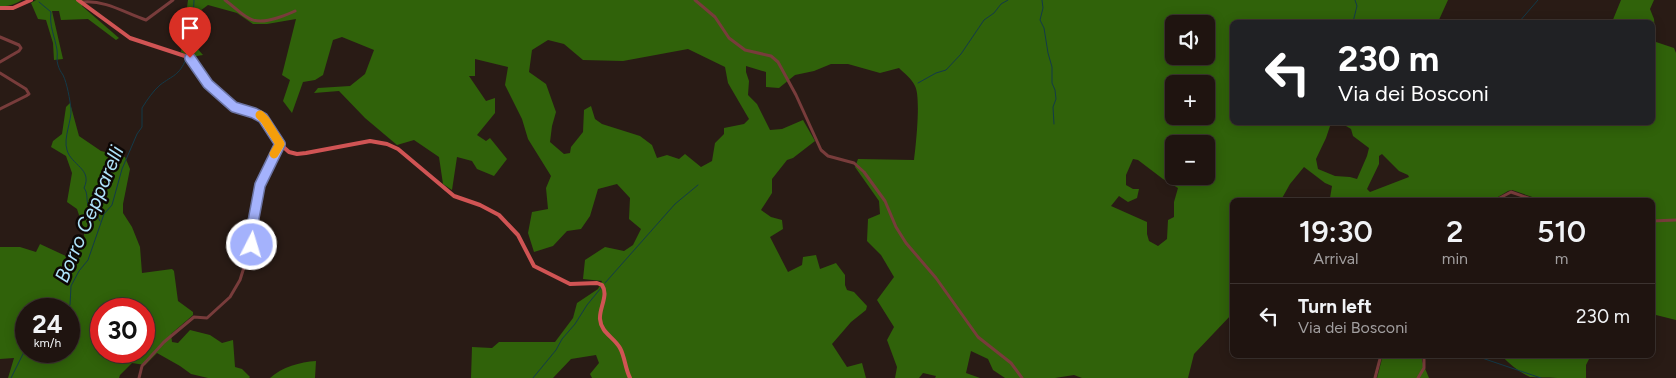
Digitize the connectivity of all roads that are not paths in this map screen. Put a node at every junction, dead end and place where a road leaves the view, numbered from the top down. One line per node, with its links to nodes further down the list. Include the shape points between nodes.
1 (31, 0): 7 (main road, via 13,8)
2 (78, 0): 6 (main road)
3 (173, 0): 6 (street, via 146,20 113,6)
4 (225, 0): 8 (street, via 241,14 259,22)
5 (695, 0): 22 (street, via 715,17 729,38 745,50 771,56 778,62 821,150 828,156 854,163 864,172 885,201 906,243 936,278 978,337 1011,362)
6 (83, 2): 13 (main road, via 130,38 188,57 208,84 234,107 263,118)
7 (0, 8)
8 (295, 11)
9 (0, 37): 10 (street, via 21,48)
10 (0, 62)
11 (0, 72): 12 (street, via 26,89 28,94)
12 (0, 109)
13 (280, 144): 20 (street, via 260,185 251,233 252,245 240,280 230,297 207,318 194,317 170,336 142,366); 21 (main road, via 286,151 297,154 365,142 387,144 398,149 454,196 499,215 518,235 534,266 570,284 602,285 605,291 600,322 620,349)
14 (1499, 198): 15 (street, via 1512,192)
15 (1528, 198)
16 (1676, 220): 17 (street)
17 (1655, 221)
18 (1380, 358): 23 (street)
19 (1424, 358): 24 (street, via 1424,368)
20 (139, 378)
21 (630, 378)
22 (1022, 378)
23 (1375, 378)
24 (1418, 378)

